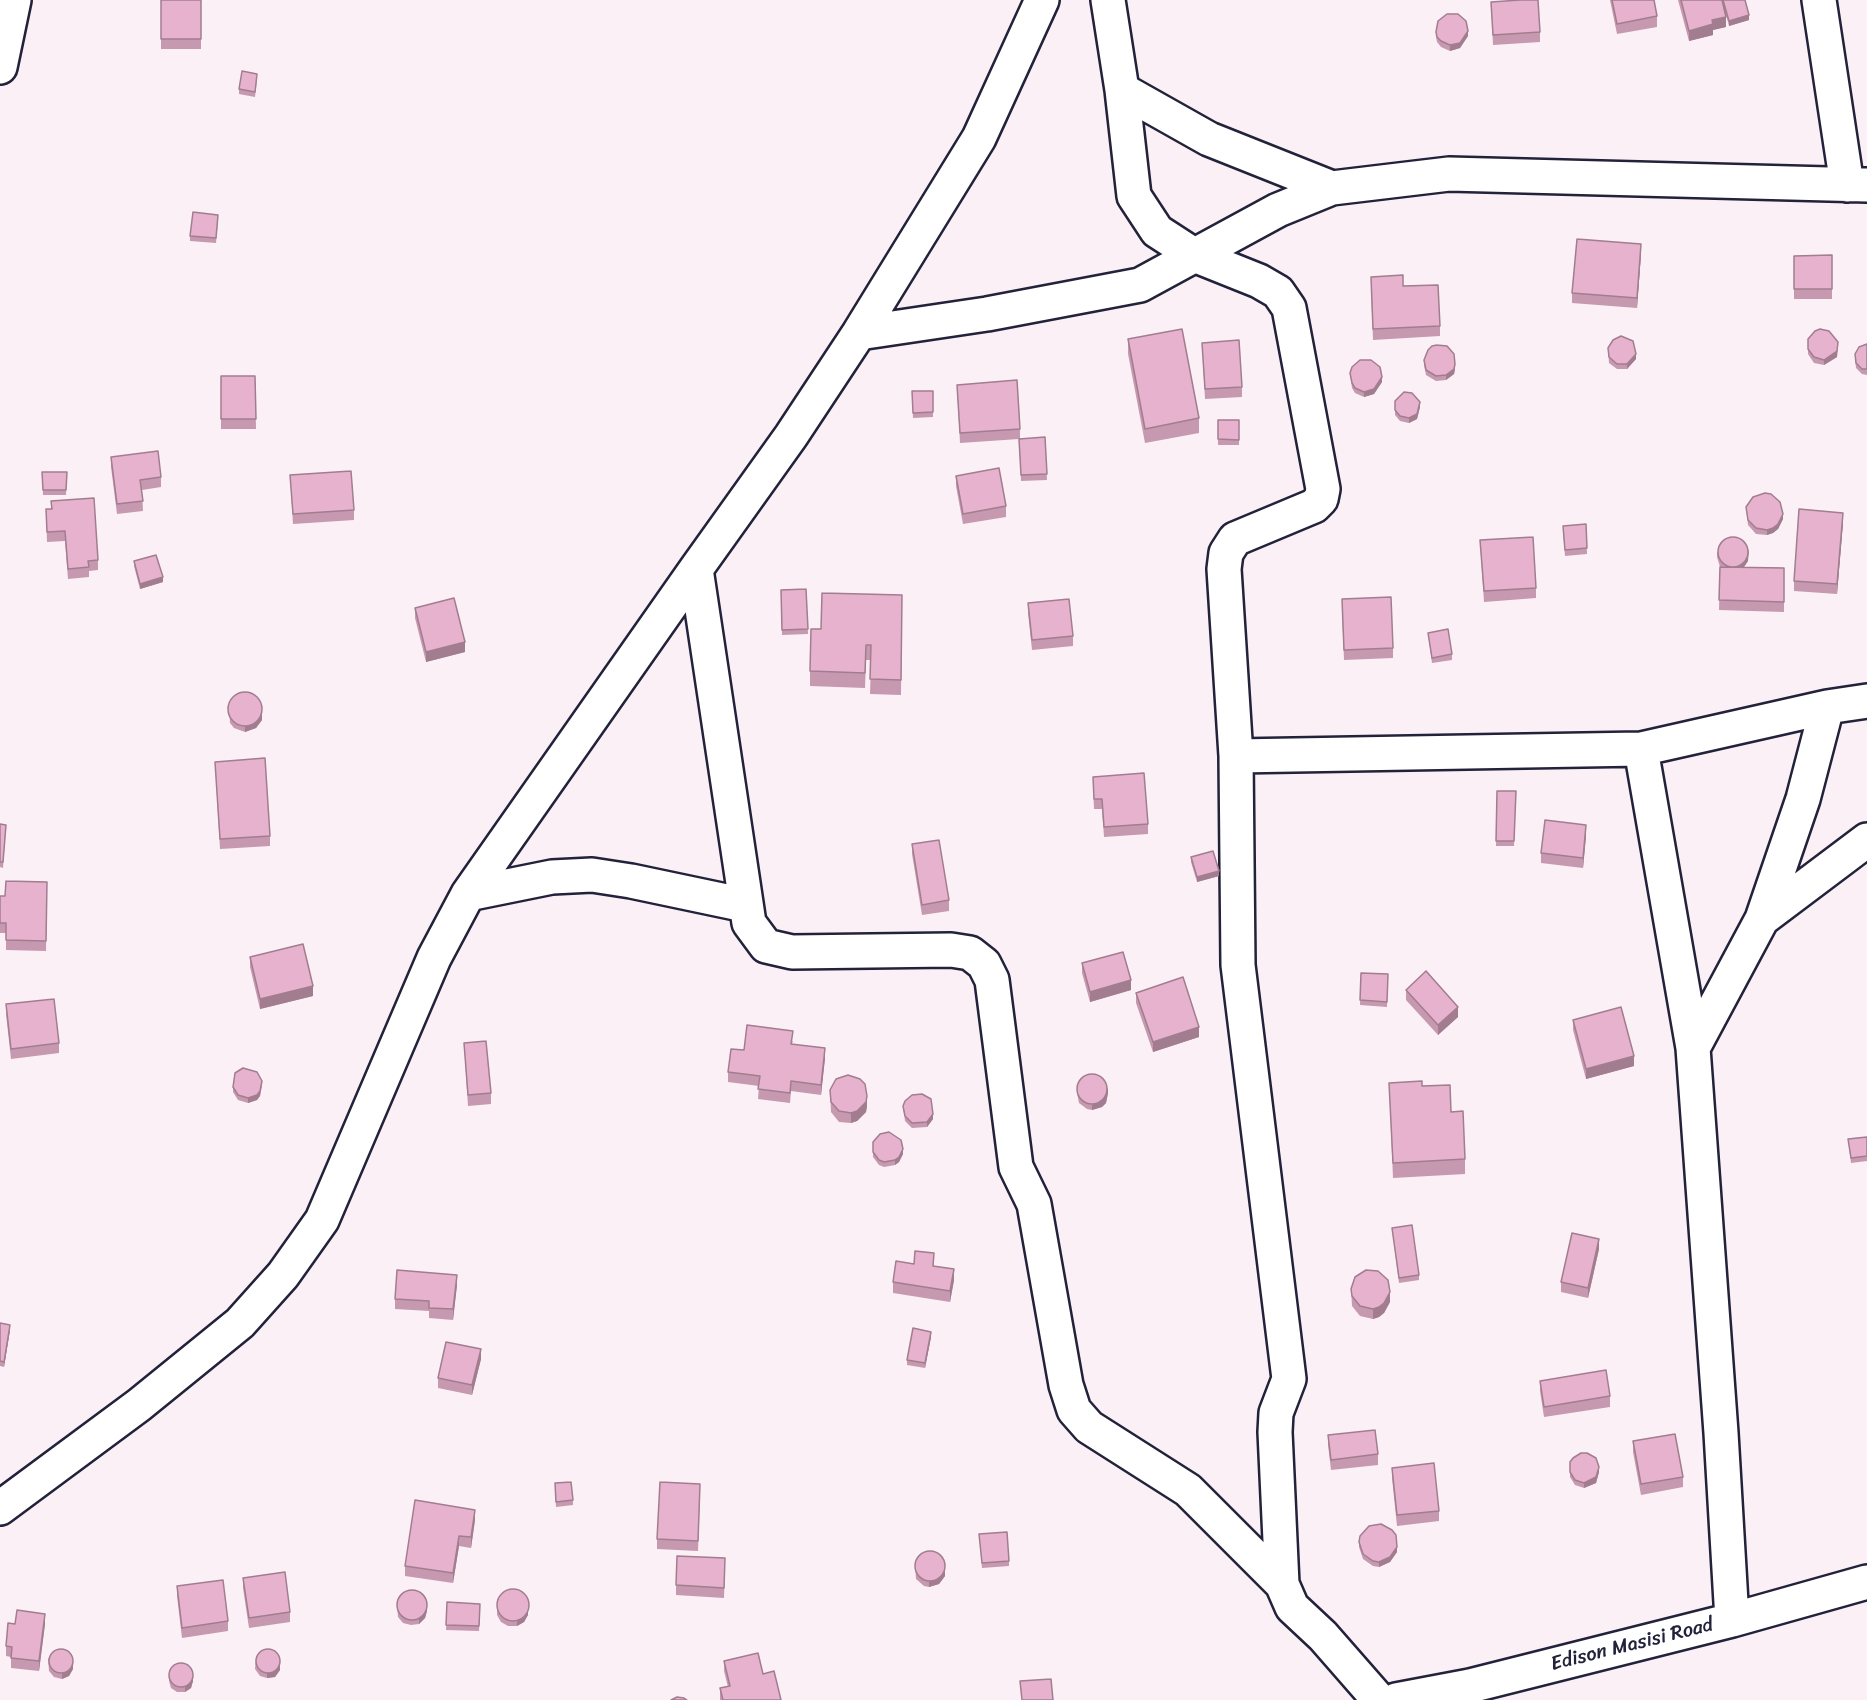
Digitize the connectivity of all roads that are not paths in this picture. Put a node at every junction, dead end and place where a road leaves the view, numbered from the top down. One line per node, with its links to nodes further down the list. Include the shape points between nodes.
1 (14, 0): 5 (street)
2 (1042, 0): 10 (street, via 979,138)
3 (1108, 0): 6 (street)
4 (1819, 0): 7 (street)
5 (0, 67)
6 (1122, 90): 8 (street, via 1209,139); 9 (street, via 1134,196 1157,231)
7 (1857, 185): 8 (street, via 1449,174)
8 (1332, 189): 9 (street, via 1278,210)
9 (1194, 255): 10 (street, via 1140,285); 15 (street, via 1259,281 1278,292 1289,308 1323,489 1314,506 1235,539 1226,553)
10 (859, 333): 11 (street)
11 (696, 568): 17 (street); 18 (street)
12 (1867, 701): 13 (street)
13 (1827, 707): 14 (street); 19 (street, via 1803,799)
14 (1641, 749): 15 (street); 20 (street)
15 (1236, 756): 23 (street, via 1238,965 1289,1379 1276,1413 1275,1432)
16 (1867, 840): 19 (street)
17 (468, 894): 18 (street, via 552,877 592,875); 21 (street, via 434,958 322,1220 283,1275 240,1323 139,1405)
18 (745, 905): 23 (street, via 749,923 766,946 792,952 951,950 970,953 984,964 992,980 1016,1167 1034,1204 1066,1385 1074,1410 1089,1427 1188,1490)
19 (1762, 919): 20 (street)
20 (1693, 1048): 24 (street)
21 (0, 1508)
22 (1867, 1582): 24 (street, Edison Masisi Road)
23 (1282, 1584): 25 (street, via 1292,1607)
24 (1732, 1620): 26 (street, Edison Masisi Road, via 1470,1686)
25 (1379, 1700)
26 (1396, 1700)

